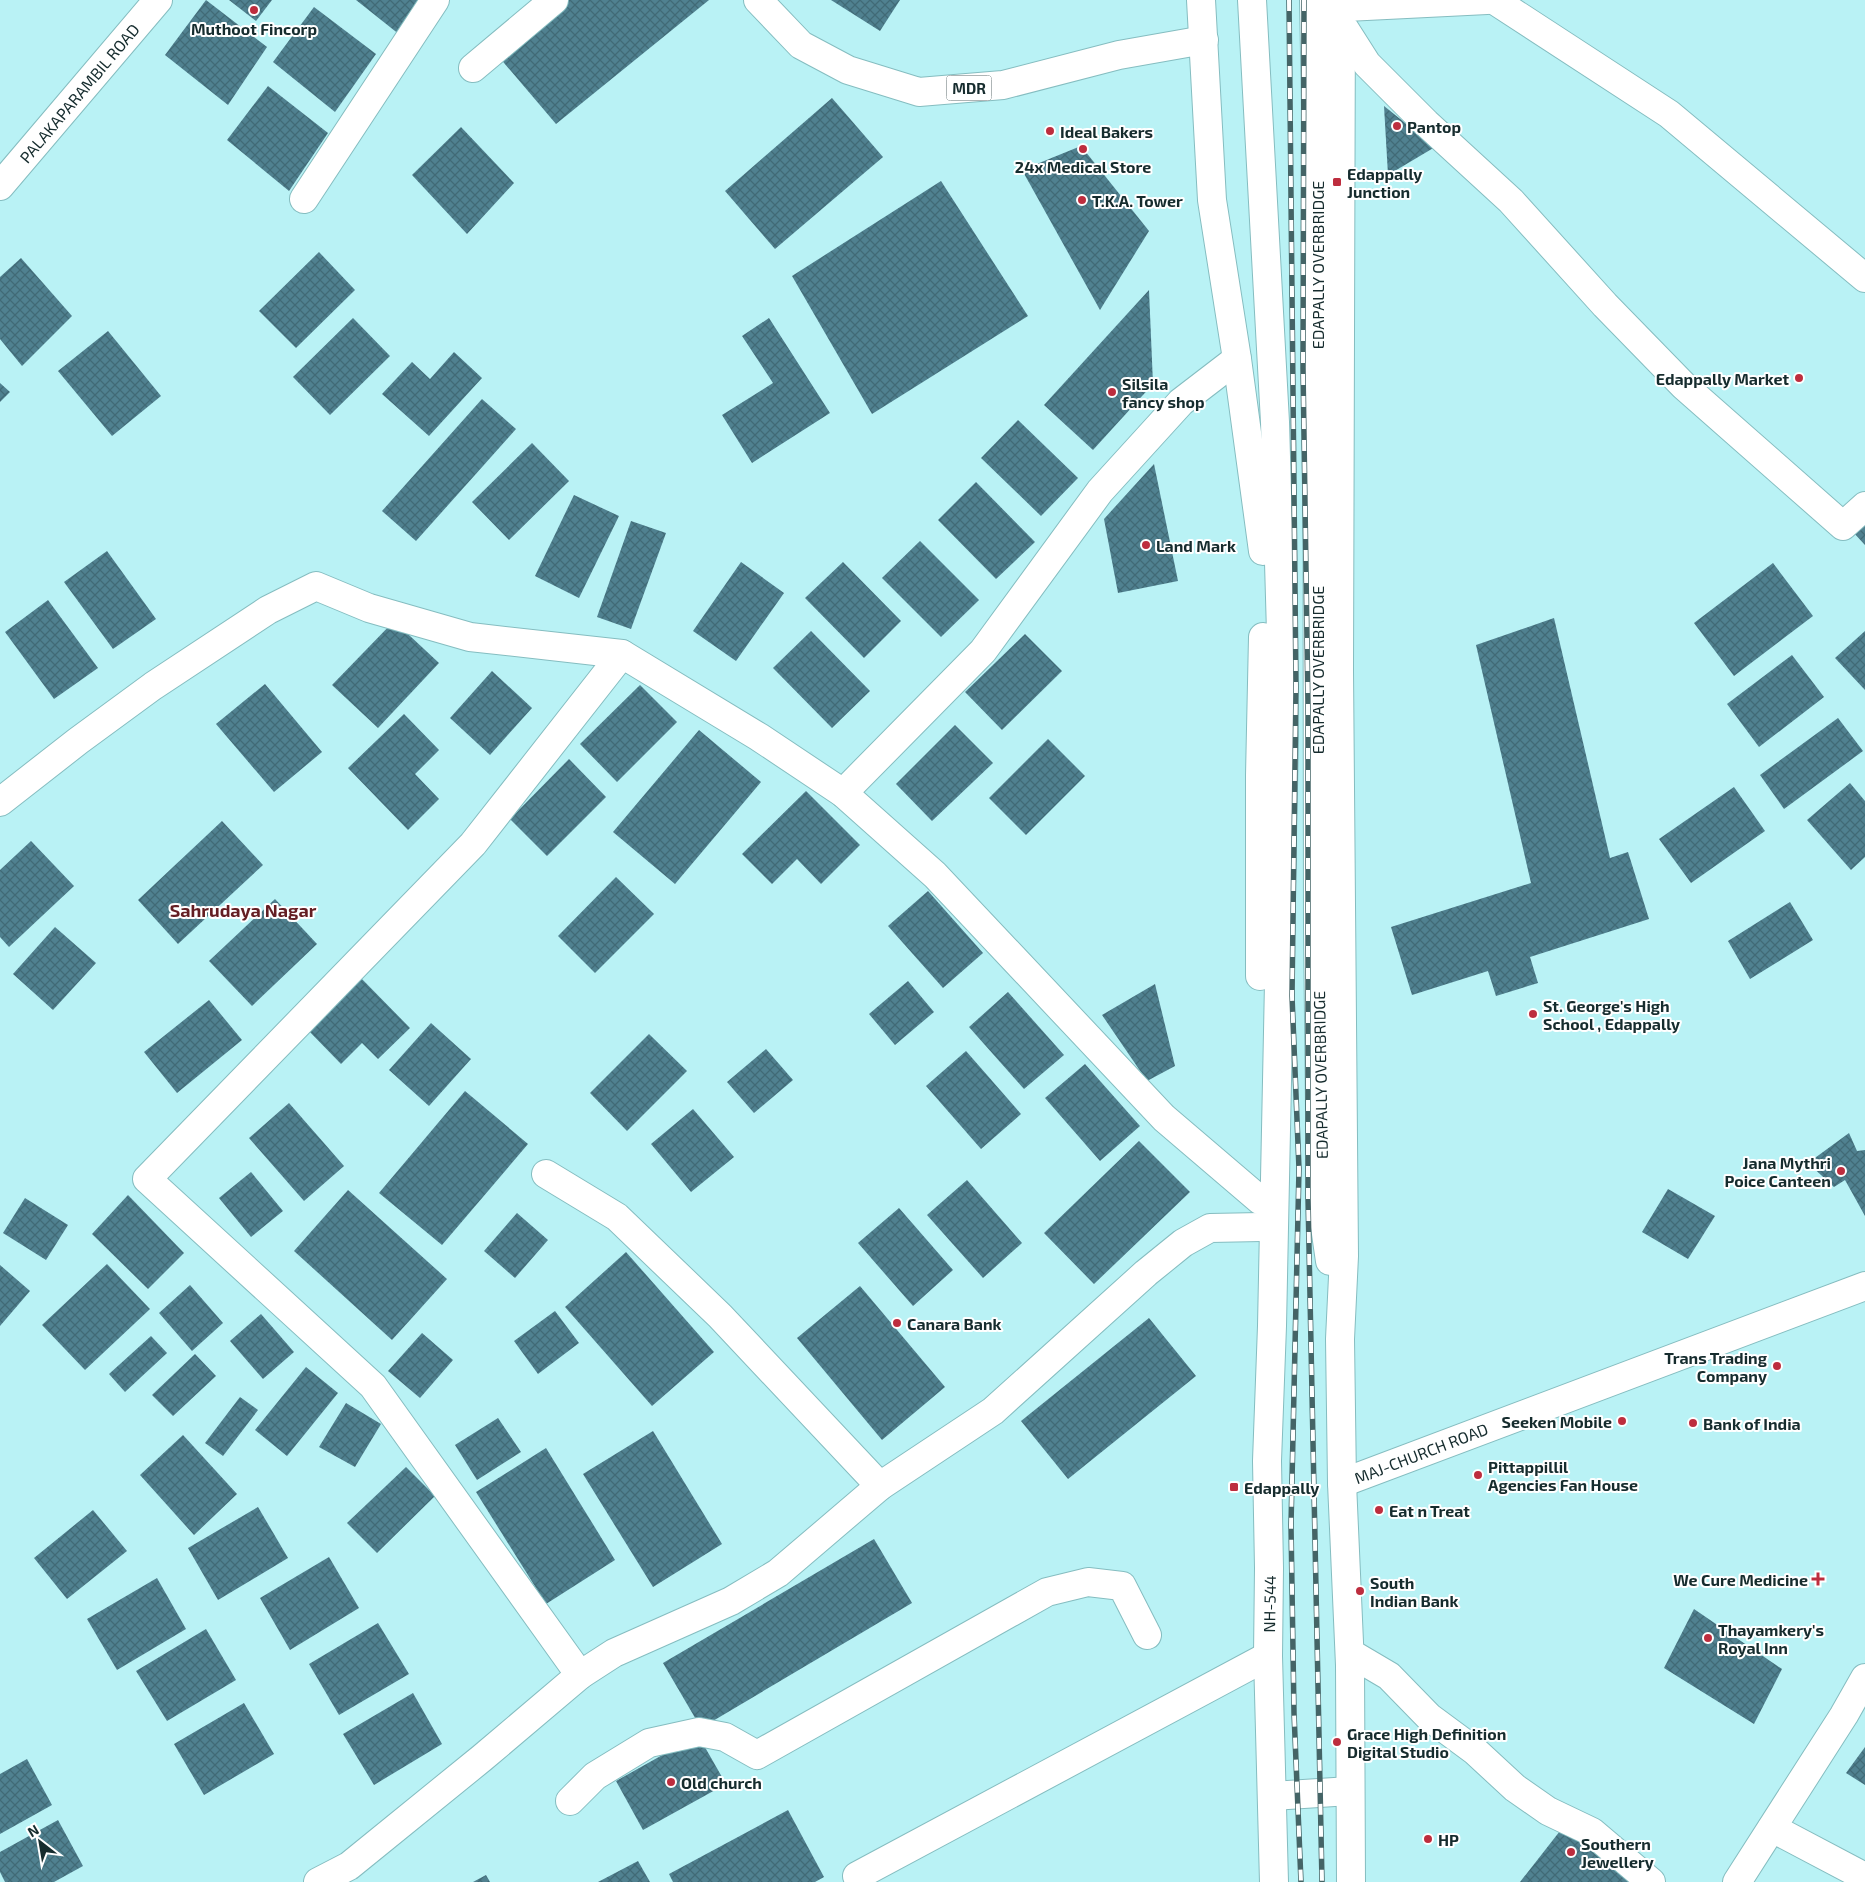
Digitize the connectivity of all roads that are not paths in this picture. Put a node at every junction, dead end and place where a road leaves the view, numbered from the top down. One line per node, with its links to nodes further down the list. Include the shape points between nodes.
1 (158, 0): 13 (street, PALAKAPARAMBIL ROAD)
2 (435, 0): 14 (street)
3 (554, 0): 12 (street)
4 (758, 0): 11 (street, MDR, via 801,45 848,70 918,92 1003,85 1118,55)
5 (1201, 0): 11 (street)
6 (1252, 0): 25 (street, EDAPALLY OVERBRIDGE, via 1275,422 1284,738)
7 (1314, 0): 26 (street, EDAPALLY OVERBRIDGE, via 1321,1199)
8 (1487, 0): 10 (street, via 1346,7)
9 (1494, 0): 15 (street, via 1669,114)
10 (1340, 10): 17 (street, via 1367,64 1510,201 1684,386 1843,526); 26 (street, via 1339,671 1344,1256)
11 (1204, 40): 16 (street, via 1212,200)
12 (473, 68)
13 (0, 186)
14 (304, 199)
15 (1865, 278)
16 (1237, 359): 19 (street, via 1181,402 1100,492 983,650); 22 (street, via 1265,566 1260,775)
17 (1865, 506)
18 (622, 654): 19 (street, via 759,737); 20 (street, via 470,636 369,608 316,586 268,610 153,686); 32 (street, via 472,844 147,1179 373,1386)
19 (843, 793): 22 (street, via 935,875 1164,1118)
20 (0, 802)
21 (546, 1174): 28 (street, via 617,1217 720,1316)
22 (1260, 1200): 23 (street)
23 (1261, 1227): 25 (street, via 1262,1291); 28 (street, via 1210,1228 1183,1243 993,1411)
24 (1865, 1286): 27 (street, MAJ-CHURCH ROAD)
25 (1272, 1326): 30 (street, NH-544)
26 (1340, 1339): 27 (street)
27 (1342, 1482): 31 (street)
28 (880, 1486): 32 (street, via 778,1573 731,1601 614,1654)
29 (1147, 1635): 36 (street, via 1122,1586 1088,1582 1047,1592 757,1755 726,1737 699,1732 649,1743 595,1776)
30 (1268, 1656): 35 (street, NH-544); 38 (street)
31 (1350, 1665): 34 (street); 43 (street, via 1350,1653 1389,1676 1429,1717 1475,1751 1515,1788 1548,1812 1592,1832)
32 (580, 1675): 40 (street, via 349,1866)
33 (1865, 1678): 37 (street)
34 (1350, 1791): 35 (street); 42 (street)
35 (1272, 1796): 41 (street, NH-544)
36 (570, 1801)
37 (1772, 1828): 39 (street); 44 (street)
38 (857, 1876)
39 (1865, 1877)
40 (318, 1882)
41 (1274, 1882)
42 (1351, 1882)
43 (1651, 1882)
44 (1737, 1882)

